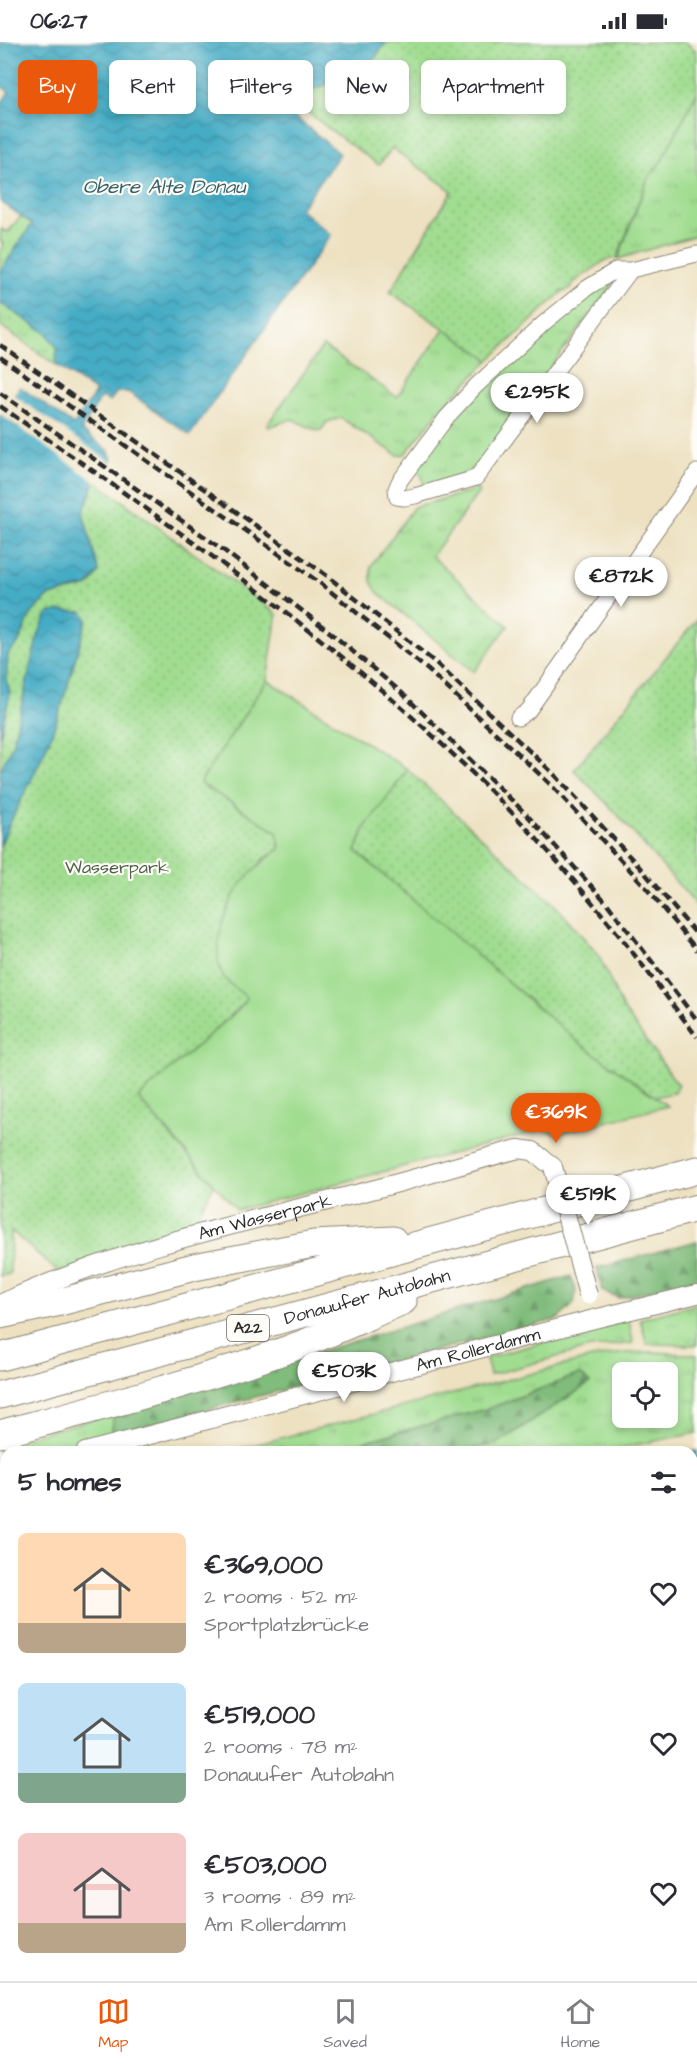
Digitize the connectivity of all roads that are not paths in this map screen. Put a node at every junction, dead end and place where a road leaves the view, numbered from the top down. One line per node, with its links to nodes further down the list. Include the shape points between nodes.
1 (697, 254): 2 (street)
2 (631, 270): 2 (street, via 616,270 587,288 492,370 447,417 417,456 399,482 397,497 415,496 476,478)
3 (697, 472): 4 (street, via 528,711)
4 (518, 718)
5 (697, 1170): 7 (highway, Donauufer Autobahn / A22)
6 (697, 1208): 8 (highway, Donauufer Autobahn / A22)
7 (445, 1237): 11 (highway, via 314,1244 194,1267); 13 (highway, Donauufer Autobahn / A22)
8 (496, 1262): 14 (highway, Donauufer Autobahn / A22); 15 (highway, via 291,1348 113,1404)
9 (697, 1294): 12 (street, Am Rollerdamm)
10 (0, 1304): 12 (street, Am Wasserpark, bridge, via 63,1276 207,1232 518,1149 534,1151 553,1167)
11 (0, 1315)
12 (594, 1319): 16 (street, Am Rollerdamm)
13 (0, 1357)
14 (0, 1395)
15 (0, 1434)
16 (108, 1446)

